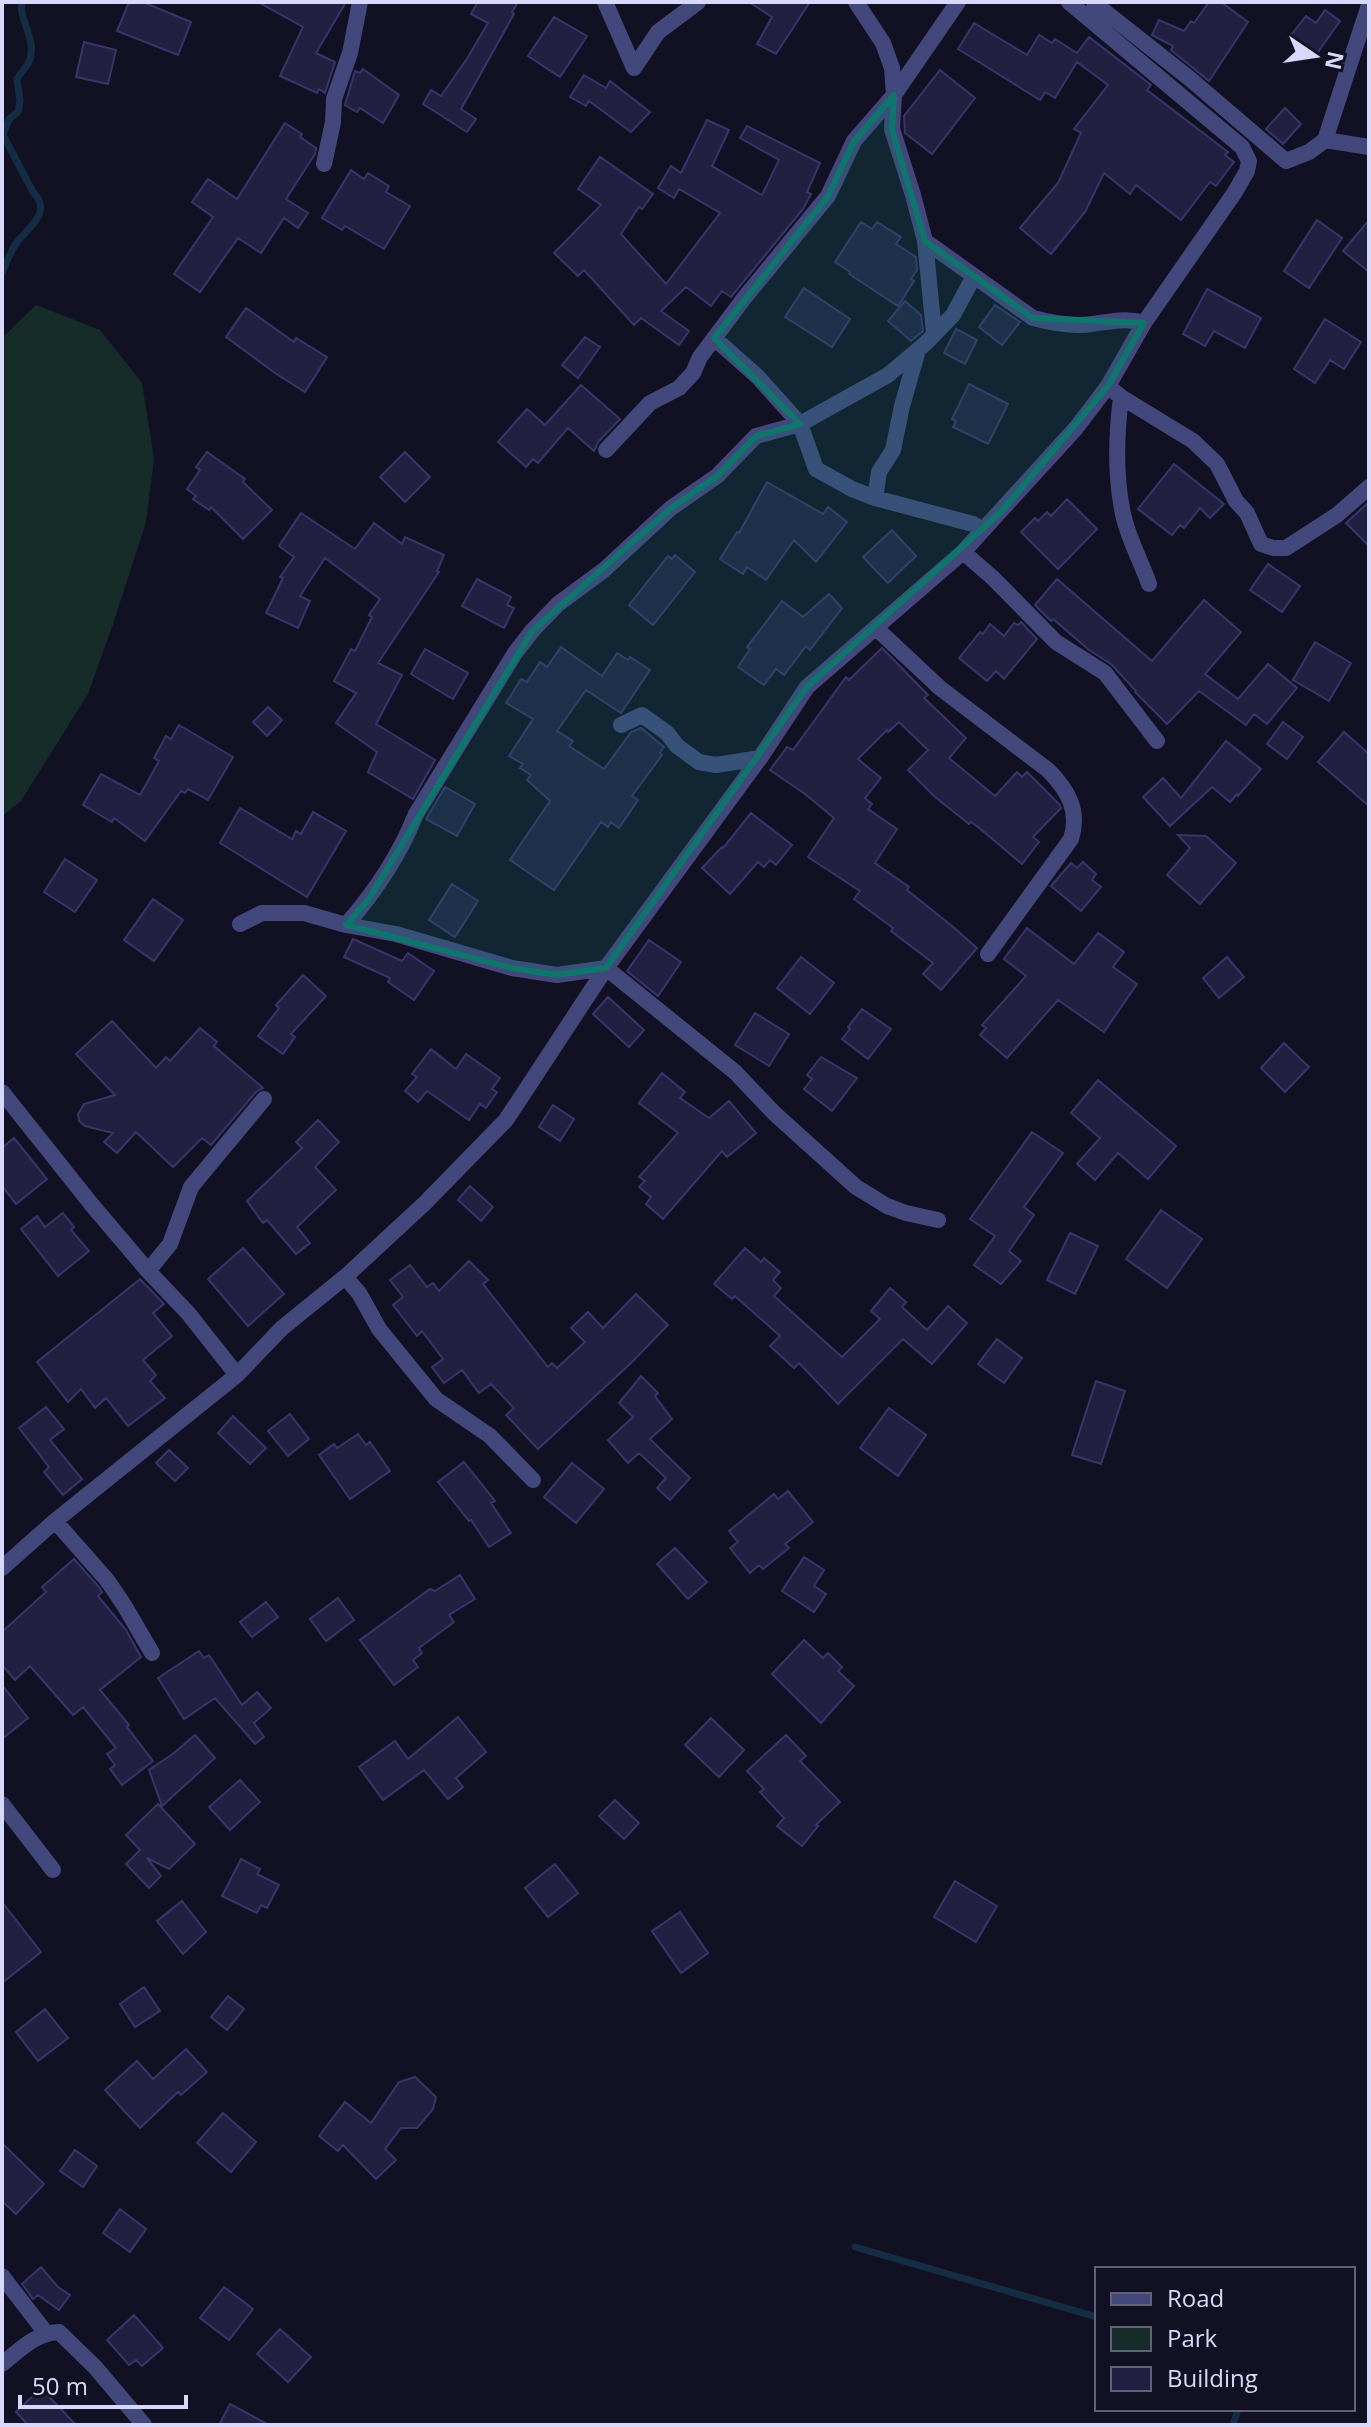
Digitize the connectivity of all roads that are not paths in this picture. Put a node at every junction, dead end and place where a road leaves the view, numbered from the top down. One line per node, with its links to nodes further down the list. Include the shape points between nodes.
1 (360, 2): 12 (street, via 334,99)
2 (605, 2): 3 (street, via 634,68 658,32)
3 (698, 2)
4 (856, 2): 9 (street, via 883,43)
5 (958, 2): 9 (street)
6 (1069, 2): 8 (street)
7 (1369, 5): 10 (street)
8 (1092, 7): 10 (street, via 1189,78 1286,161); 15 (street, via 1242,147 1249,161 1235,192)
9 (894, 95): 13 (street, via 892,129); 17 (street, via 854,141 828,196)
10 (1325, 140): 11 (street)
11 (1369, 147)
12 (324, 164)
13 (925, 241): 14 (street); 16 (street)
14 (974, 276): 15 (street, via 1033,318 1052,324 1129,318); 16 (street, via 953,315)
15 (1144, 323): 19 (street)
16 (934, 333): 18 (street)
17 (714, 338): 21 (street); 22 (street, via 679,388 650,403)
18 (918, 350): 21 (street, via 888,375); 24 (street)
19 (1108, 386): 20 (street); 25 (street)
20 (1121, 397): 23 (street, via 1193,441 1217,464 1261,544 1286,548); 27 (street, via 1116,435 1123,516)
21 (800, 424): 24 (street, via 816,469); 33 (street, via 756,436 717,476 671,508 532,631 368,900)
22 (606, 450)
23 (1369, 487)
24 (875, 498): 25 (street)
25 (983, 530): 26 (street)
26 (963, 552): 28 (street); 30 (street, via 1056,642 1105,673)
27 (1149, 584)
28 (876, 628): 31 (street, via 807,687); 34 (street, via 940,688 1048,770 1064,786 1073,806 1071,839)
29 (621, 725): 31 (street, via 642,715 699,762 716,765)
30 (1157, 741)
31 (760, 758): 35 (street)
32 (240, 924): 33 (street, via 262,913 304,913)
33 (346, 925): 35 (street, via 512,968 557,975)
34 (988, 954)
35 (606, 968): 38 (street, via 735,1072 856,1187 887,1206); 40 (street, via 506,1120)
36 (2, 1092): 39 (street)
37 (264, 1099): 39 (street, via 191,1187 170,1244)
38 (938, 1220)
39 (148, 1271): 41 (street)
40 (345, 1277): 41 (street, via 282,1328); 42 (street, via 436,1399 490,1436)
41 (237, 1375): 43 (street)
42 (533, 1480)
43 (55, 1521): 44 (street); 45 (street, via 107,1580)
44 (2, 1568)
45 (152, 1653)
46 (2, 1804): 47 (street)
47 (53, 1870)
48 (2, 2276): 49 (street)
49 (46, 2333): 50 (street); 51 (street, via 59,2332)
50 (2, 2364)
51 (144, 2425)

